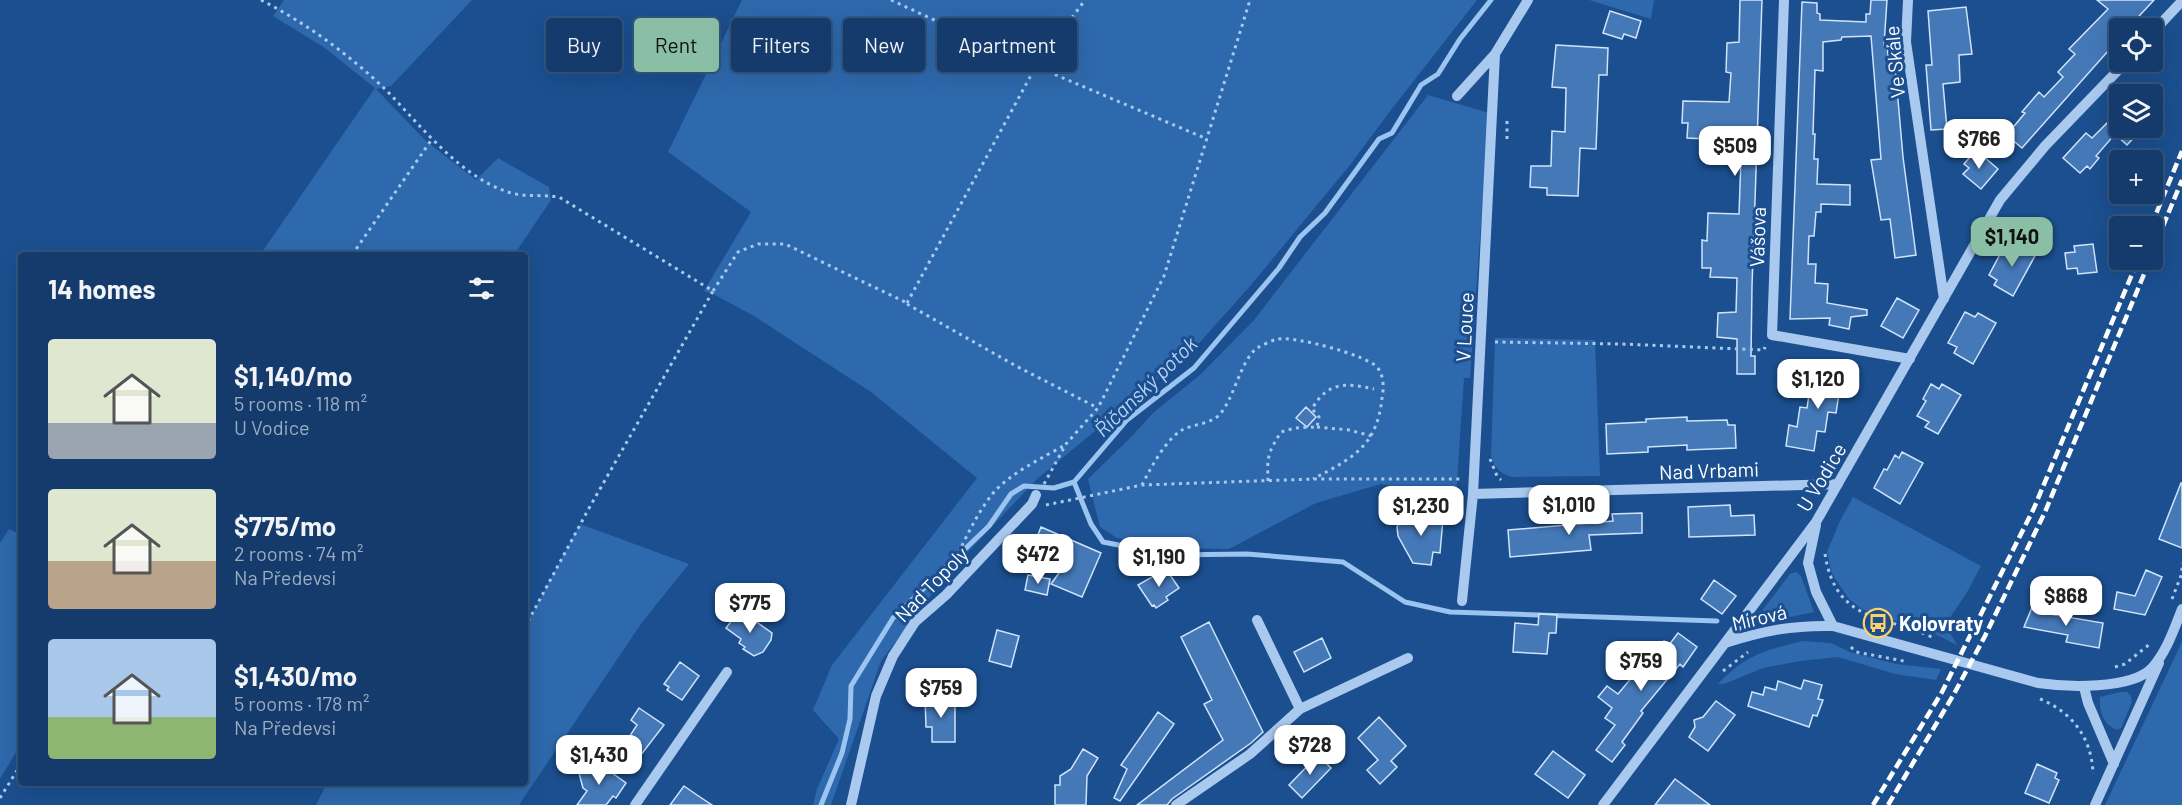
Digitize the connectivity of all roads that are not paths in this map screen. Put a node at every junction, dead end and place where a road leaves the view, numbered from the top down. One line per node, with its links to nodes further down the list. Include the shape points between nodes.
1 (1528, 0): 6 (street)
2 (1784, 0): 10 (street, Vášova, via 1772,335)
3 (1908, 0): 9 (street, Ve Skále, via 1906,42)
4 (2182, 1): 5 (street)
5 (2163, 21)
6 (1496, 54): 8 (street); 12 (street, V Louce)
7 (2116, 72): 9 (street, U Vodice, via 2045,146 2000,200)
8 (1457, 96)
9 (1944, 299): 10 (street, U Vodice)
10 (1910, 359): 11 (street, U Vodice)
11 (1838, 484): 12 (street, Nad Vrbami); 14 (street, U Vodice)
12 (1473, 494): 15 (street, V Louce)
13 (1034, 500): 27 (street, Nad Topoly, via 946,595 915,622 893,656 876,696)
14 (1816, 522): 18 (street, via 1808,563 1816,592); 19 (street, U Vodice)
15 (1462, 601)
16 (2182, 609): 20 (street)
17 (1257, 620): 24 (street)
18 (1833, 626): 19 (street, Mírová, via 1801,625); 23 (street, Mírová, via 2038,683)
19 (1724, 644): 29 (street, Mírová)
20 (2166, 648): 23 (street, Mírová, via 2151,669 2134,678); 25 (street)
21 (1408, 658): 24 (street)
22 (728, 672): 26 (street)
23 (2084, 687): 25 (street)
24 (1300, 709): 28 (street, via 1250,753)
25 (2115, 764): 30 (street)
26 (636, 805)
27 (851, 805)
28 (1176, 805)
29 (1603, 805)
30 (2095, 805)

